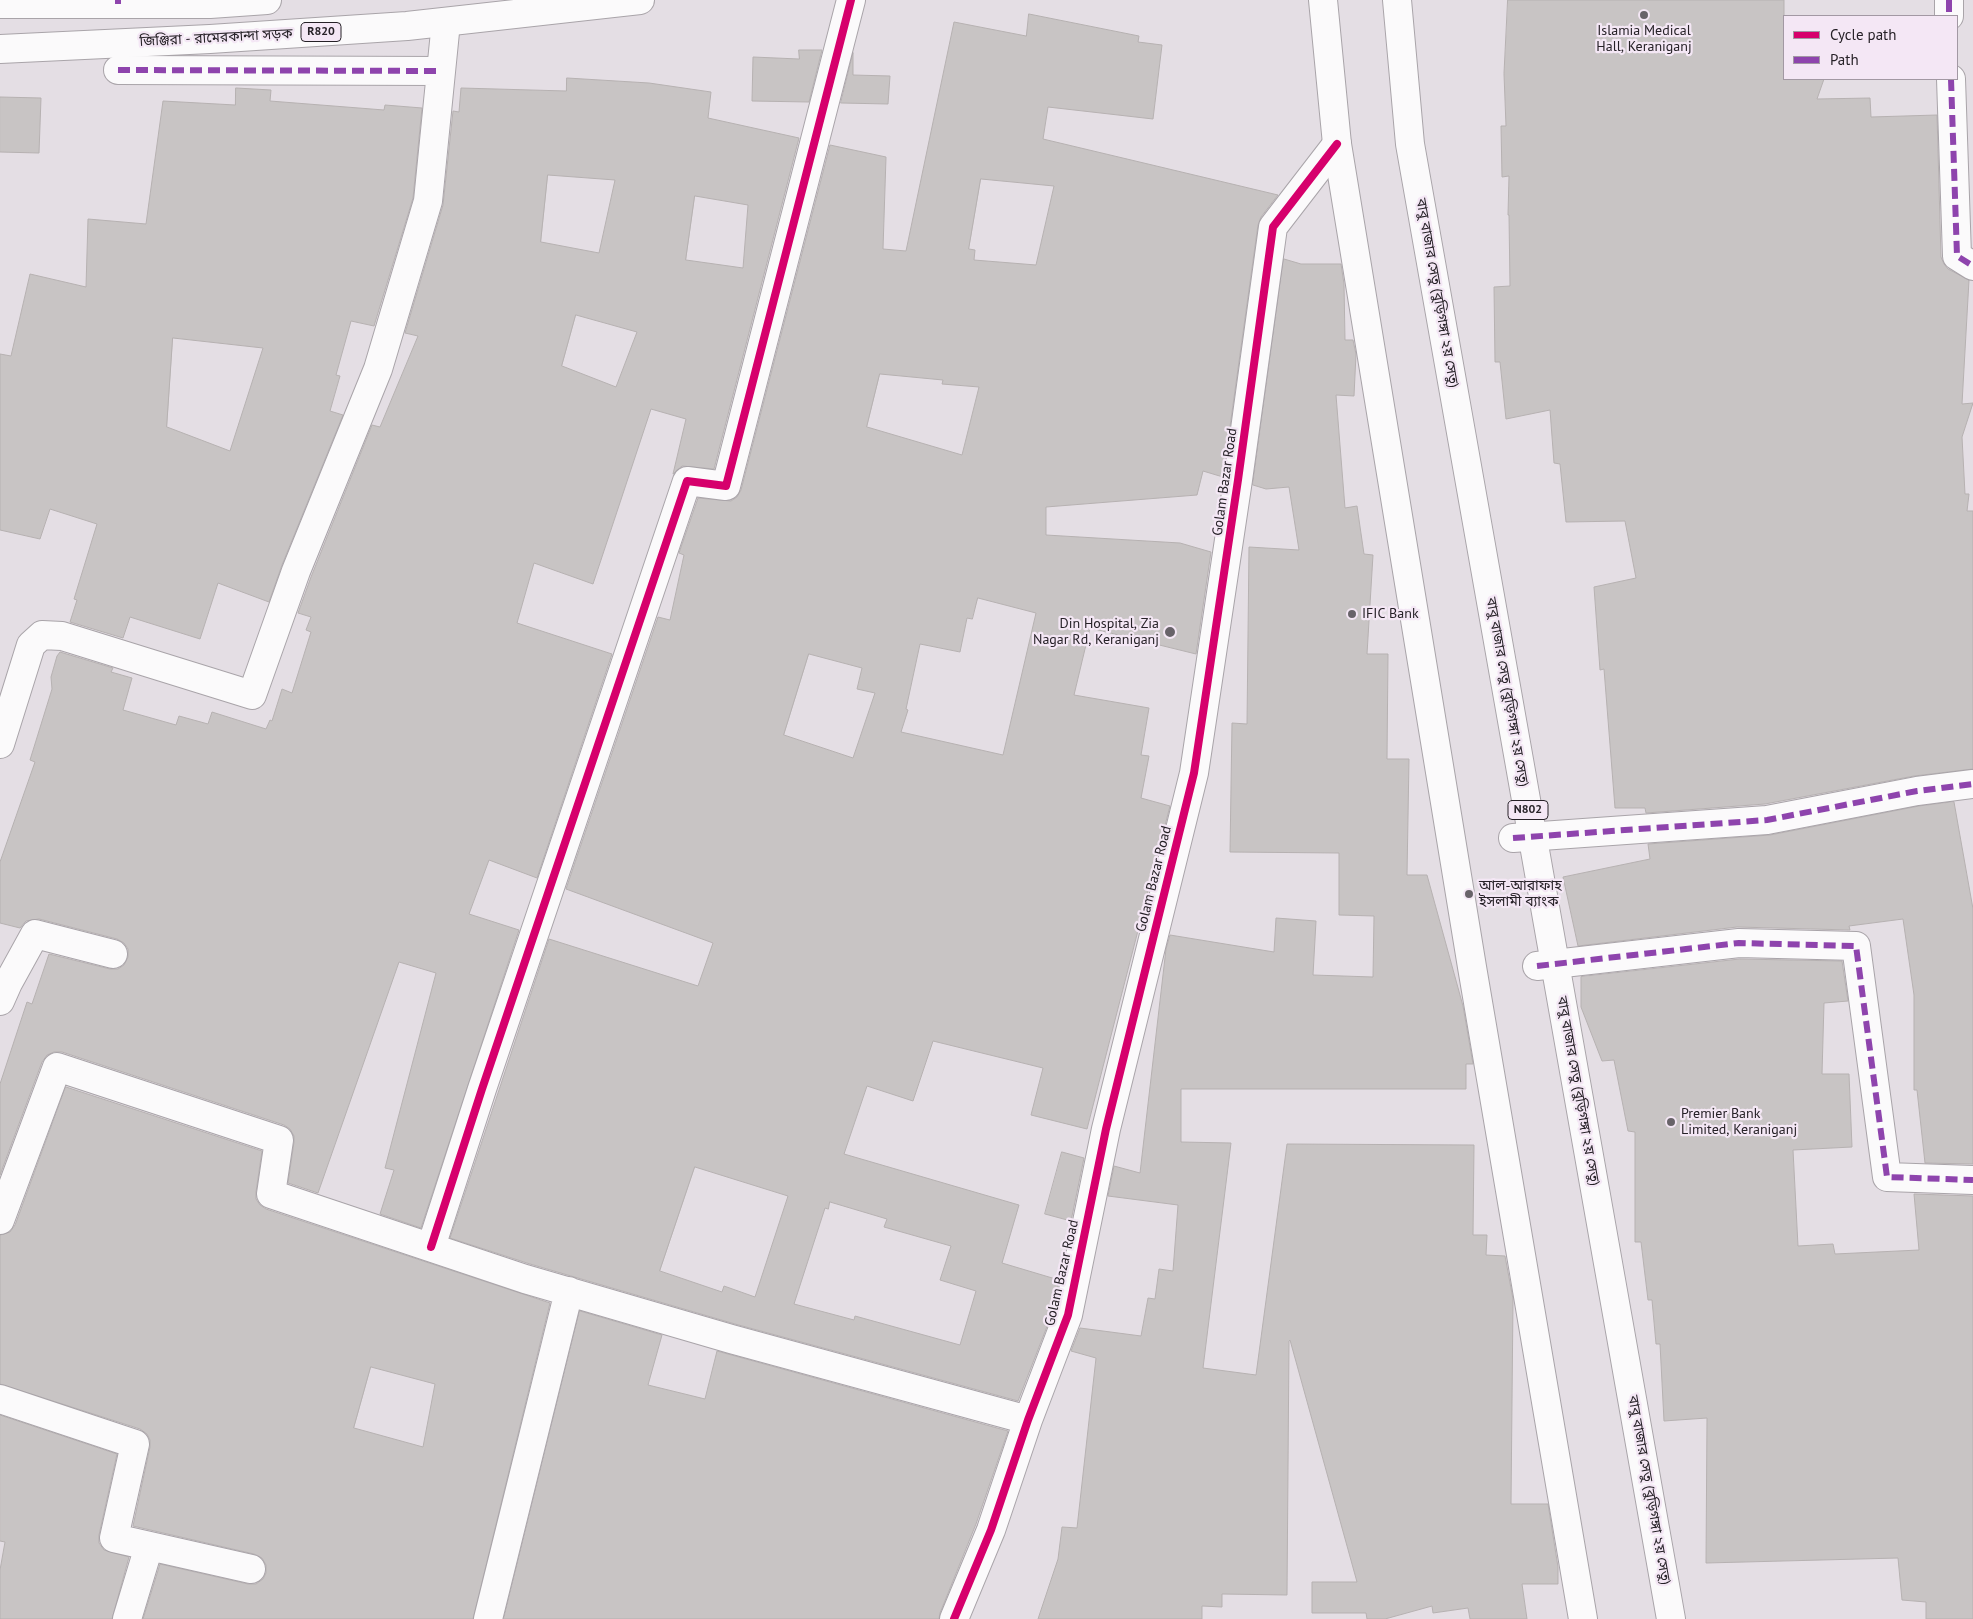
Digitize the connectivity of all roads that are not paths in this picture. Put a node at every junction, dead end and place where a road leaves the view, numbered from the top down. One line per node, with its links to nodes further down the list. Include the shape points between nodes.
1 (267, 0): 7 (main road, via 210,4)
2 (640, 0): 10 (main road, জিঞ্জিরা - রামেরকান্দা সড়ক / R820)
3 (851, 0): 25 (main road, via 726,486 687,481)
4 (1323, 0): 15 (main road)
5 (1397, 0): 35 (main road, বাবু বাজার সেতু (বুড়িগঙ্গা ২য় সেতু) / N802, via 1412,154)
6 (1949, 0): 9 (main road)
7 (118, 2): 8 (main road)
8 (0, 4)
9 (1949, 15)
10 (446, 22): 11 (main road, জিঞ্জিরা - রামেরকান্দা সড়ক / R820, via 210,39); 13 (main road)
11 (0, 49)
12 (118, 70): 13 (main road)
13 (441, 71): 17 (main road, via 428,201 378,369 296,571 252,695 62,636 42,635 31,645)
14 (1951, 80): 16 (main road, via 1957,256)
15 (1337, 144): 28 (main road, Golam Bazar Road, via 1273,227 1194,773 1106,1129 1068,1315); 34 (main road, via 1473,977)
16 (1973, 266)
17 (0, 744)
18 (1973, 784): 19 (main road, via 1916,791 1768,820)
19 (1513, 838)
20 (113, 954): 22 (main road, via 35,934)
21 (1537, 966): 23 (main road, via 1739,943 1856,946 1887,1177)
22 (0, 1001)
23 (1973, 1180)
24 (0, 1220): 25 (main road, via 56,1067 279,1140 271,1194)
25 (431, 1248): 26 (main road)
26 (569, 1292): 28 (main road); 32 (main road)
27 (0, 1399): 29 (main road, via 135,1444 114,1538)
28 (1028, 1420): 33 (main road, Golam Bazar Road, via 991,1530)
29 (149, 1546): 30 (main road); 31 (main road)
30 (251, 1569)
31 (127, 1619)
32 (488, 1619)
33 (954, 1619)
34 (1584, 1619)
35 (1672, 1619)

